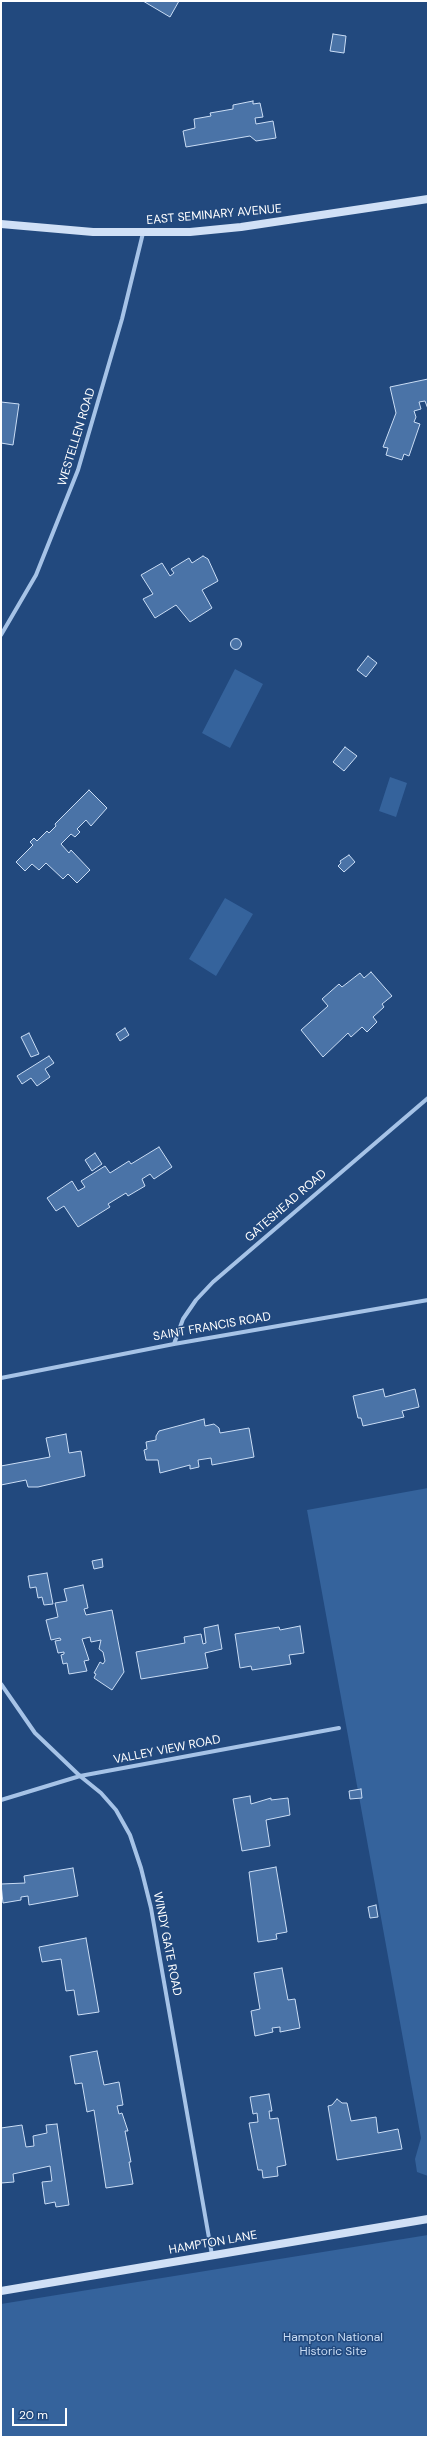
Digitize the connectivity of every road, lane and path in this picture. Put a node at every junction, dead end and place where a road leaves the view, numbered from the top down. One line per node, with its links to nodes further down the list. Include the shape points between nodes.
1 (428, 200): 3 (street, EAST SEMINARY AVENUE, via 241,227)
2 (1, 224): 3 (street, EAST SEMINARY AVENUE, via 67,231)
3 (143, 233): 4 (street, WESTELLEN ROAD, via 120,326 75,477 36,575)
4 (1, 635)
5 (428, 1098): 7 (street, GATESHEAD ROAD, via 213,1282 183,1319)
6 (428, 1300): 7 (street, SAINT FRANCIS ROAD)
7 (174, 1344): 8 (street, SAINT FRANCIS ROAD)
8 (1, 1378)
9 (1, 1684): 11 (street, WINDY GATE ROAD, via 35,1733)
10 (339, 1728): 11 (street, VALLEY VIEW ROAD)
11 (80, 1776): 12 (street, VALLEY VIEW ROAD); 14 (street, WINDY GATE ROAD, via 116,1810 130,1835 142,1868)
12 (1, 1800)
13 (428, 2219): 14 (street, HAMPTON LANE)
14 (212, 2256): 15 (street, HAMPTON LANE)
15 (1, 2291)

